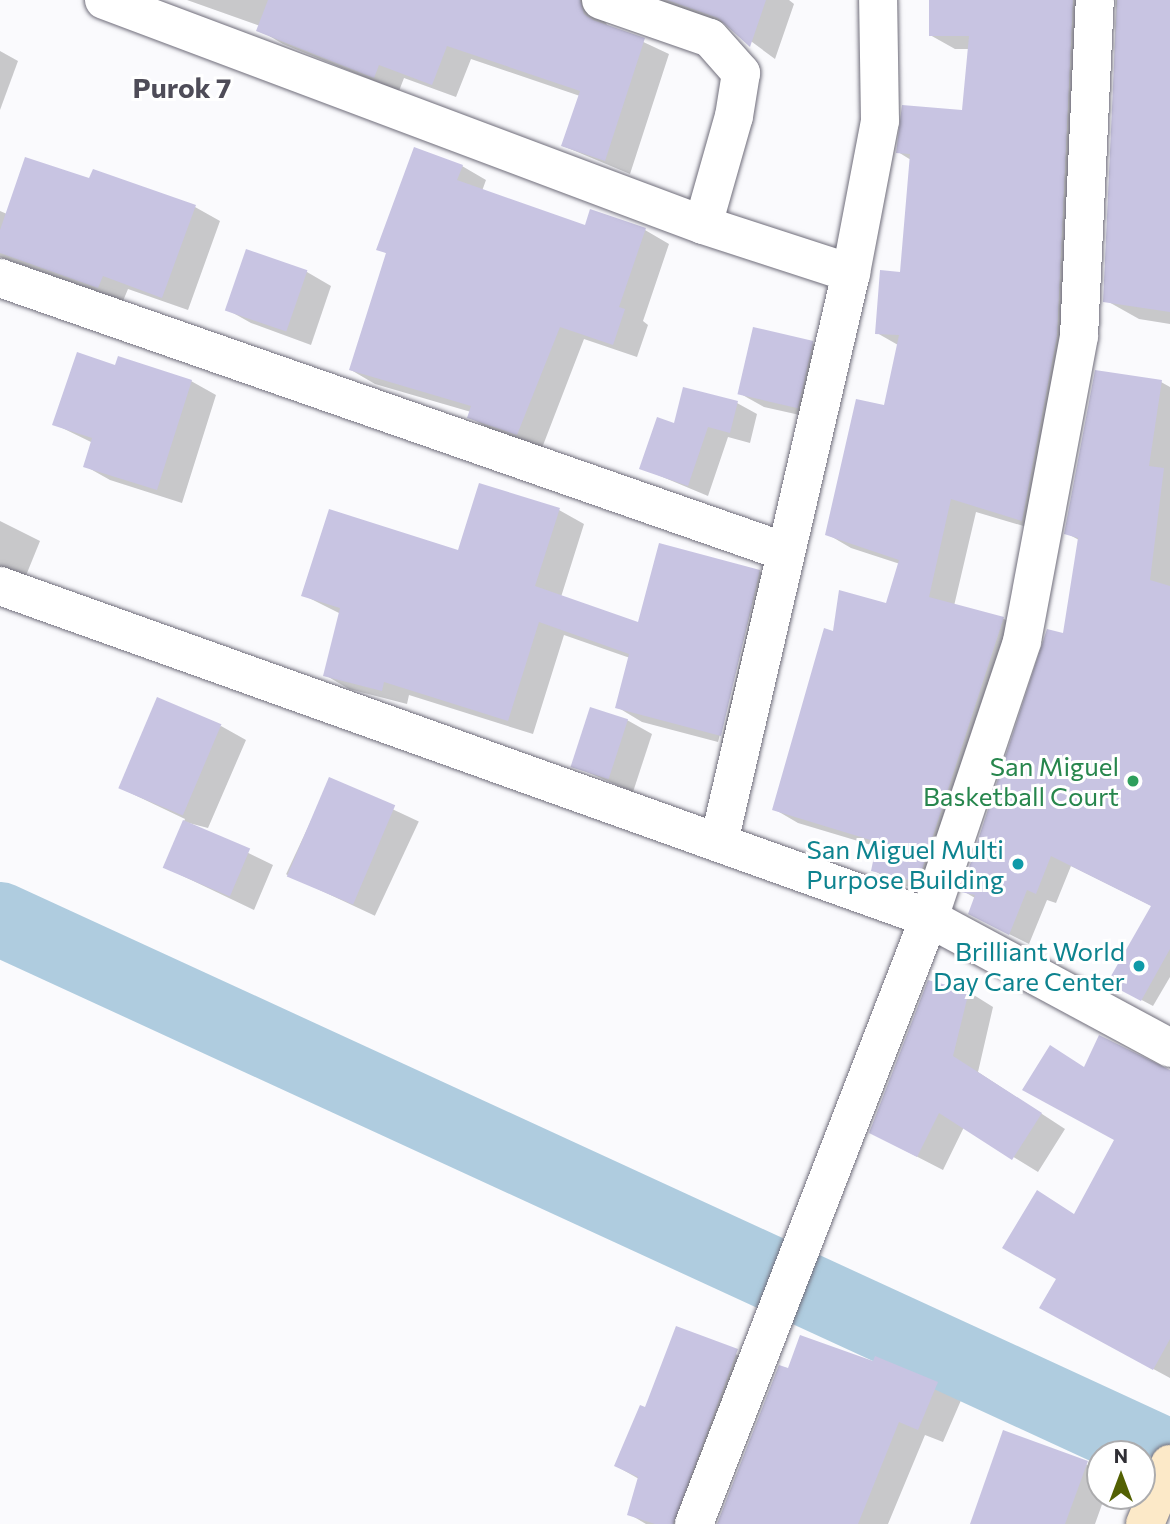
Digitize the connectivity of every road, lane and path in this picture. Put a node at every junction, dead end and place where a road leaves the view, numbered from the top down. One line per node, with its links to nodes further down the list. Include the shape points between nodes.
1 (104, 0): 5 (street)
2 (601, 0): 5 (street, via 710,38 741,73 734,116)
3 (878, 0): 6 (street, via 880,121)
4 (1095, 0): 11 (street, via 1079,337 1022,641)
5 (703, 225): 6 (street)
6 (851, 273): 8 (street)
7 (0, 278): 8 (street)
8 (786, 552): 10 (street)
9 (0, 586): 10 (street)
10 (719, 842): 11 (street)
11 (929, 918): 12 (street); 14 (street)
12 (1170, 1048)
13 (1165, 1473): 15 (main road)
14 (694, 1524)
15 (1145, 1524)

